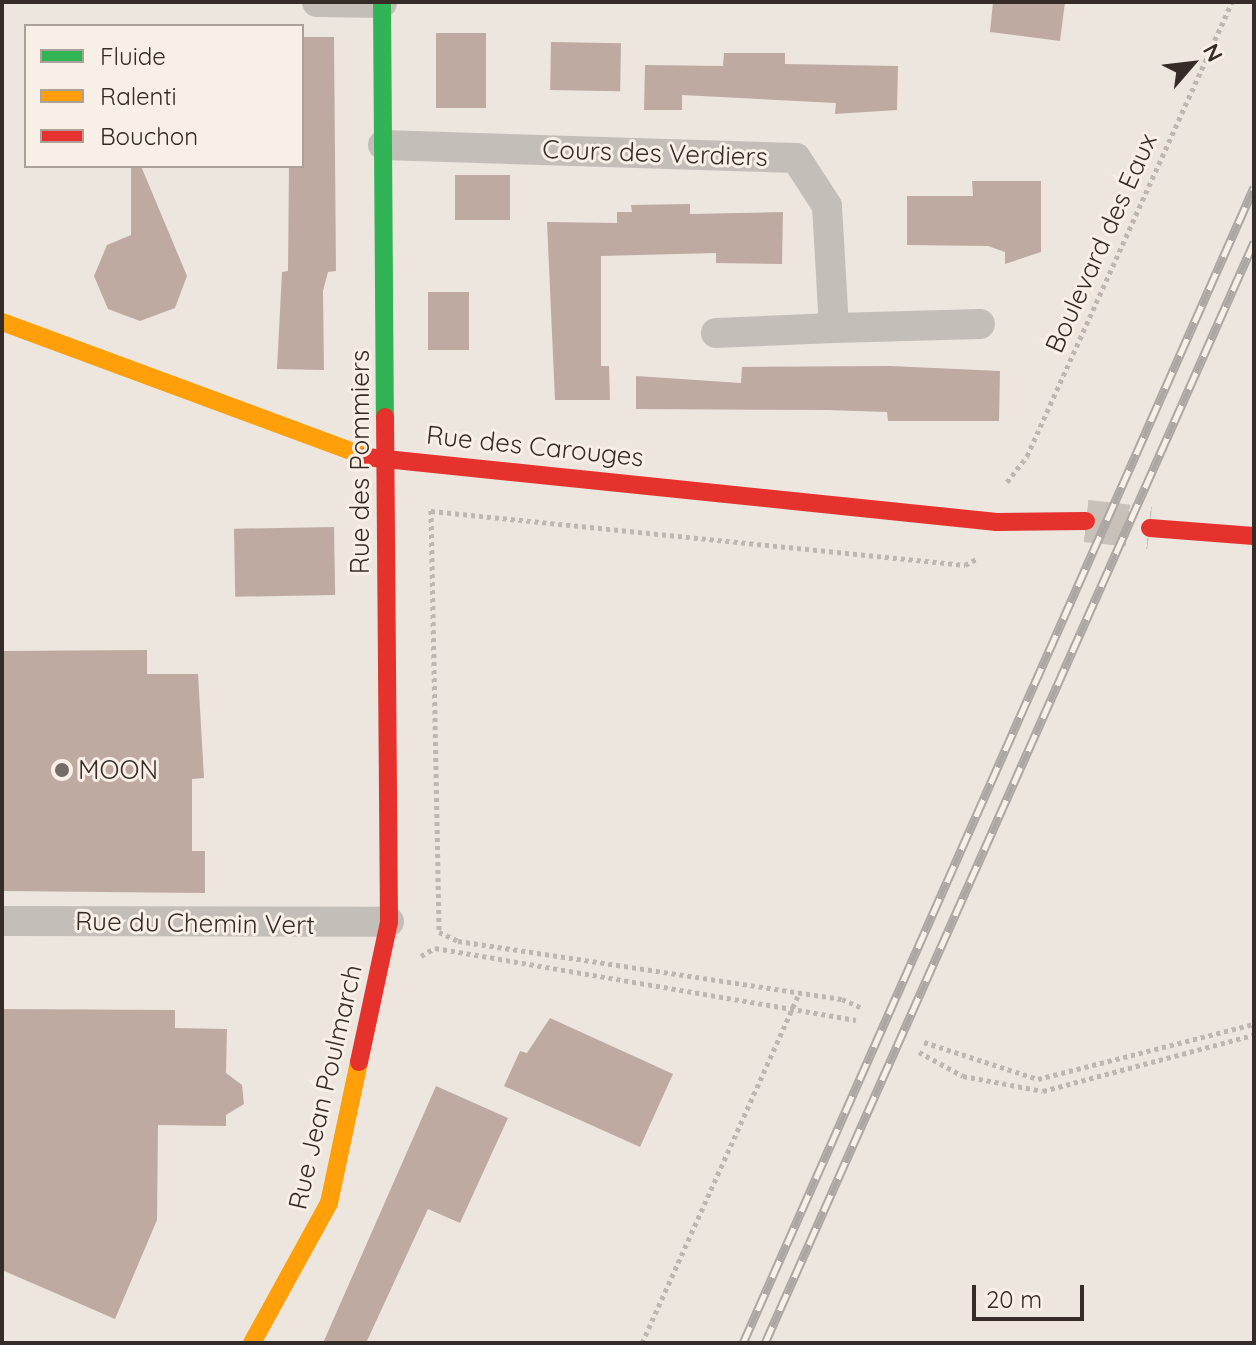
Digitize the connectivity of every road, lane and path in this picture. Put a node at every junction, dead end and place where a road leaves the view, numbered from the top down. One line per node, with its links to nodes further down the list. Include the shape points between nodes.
1 (317, 2): 2 (street)
2 (382, 2): 4 (street, Rue des Pommiers)
3 (1232, 2): 10 (path, Boulevard des Eaux)
4 (383, 145): 7 (street, Cours des Verdiers, via 796,158 827,206); 9 (street, Rue des Pommiers)
5 (2, 322): 9 (street, Rue des Carouges, via 364,457)
6 (980, 324): 7 (street)
7 (834, 328): 8 (street)
8 (716, 333)
9 (386, 458): 11 (street, Rue des Carouges, via 997,522); 16 (street, Rue des Pommiers)
10 (1001, 498)
11 (1086, 521)
12 (1150, 528): 13 (street)
13 (1254, 536)
14 (980, 543): 18 (path, via 976,561 965,565 431,511 439,932 458,941)
15 (2, 921): 16 (street, Rue du Chemin Vert)
16 (389, 922): 26 (street, Rue Jean Poulmarch, via 329,1203)
17 (411, 961): 19 (path, via 435,948)
18 (800, 992): 19 (path); 20 (path)
19 (794, 1004): 21 (path); 27 (path)
20 (862, 1008)
21 (856, 1020)
22 (1254, 1024): 24 (path, via 1038,1079)
23 (1254, 1035): 25 (path, via 1043,1091 963,1076)
24 (924, 1042)
25 (919, 1052)
26 (252, 1343)
27 (642, 1343)

